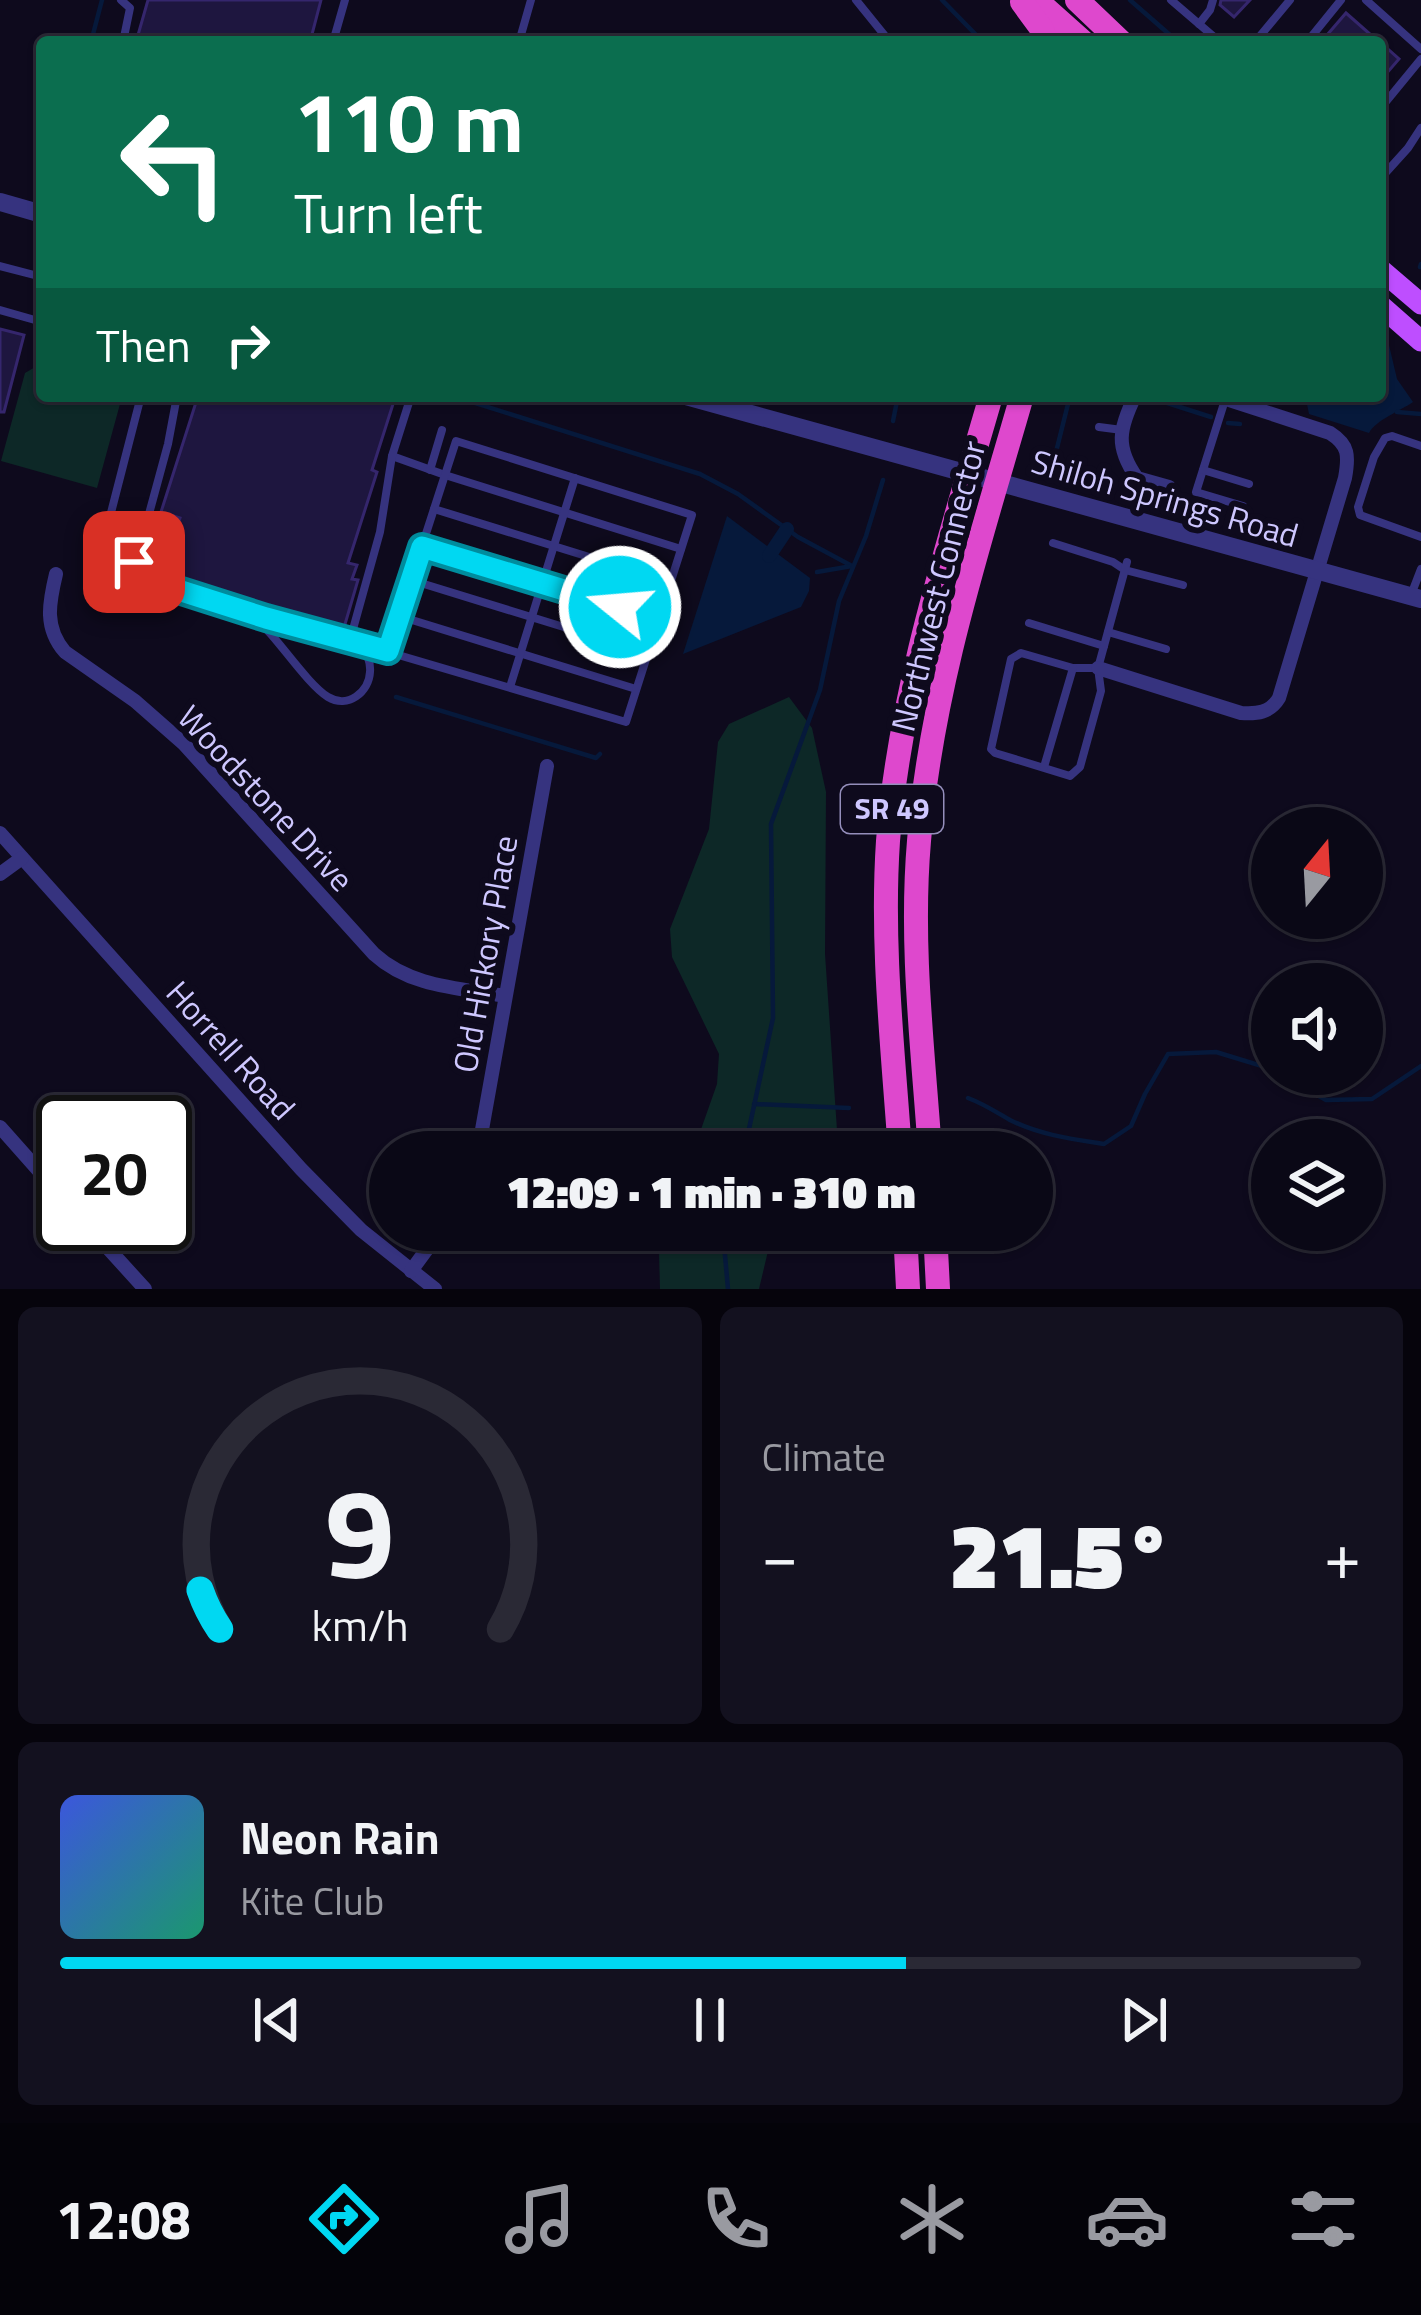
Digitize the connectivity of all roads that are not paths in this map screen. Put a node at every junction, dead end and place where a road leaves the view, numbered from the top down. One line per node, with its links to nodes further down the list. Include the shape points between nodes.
1 (121, 0): 14 (lane, via 130,8)
2 (344, 0): 15 (lane)
3 (531, 0): 16 (lane)
4 (856, 0): 17 (lane)
5 (1020, 0): 18 (highway)
6 (1036, 0): 19 (highway)
7 (1077, 0): 20 (highway)
8 (1171, 0): 13 (lane)
9 (1213, 0): 13 (lane)
10 (1290, 0): 22 (lane)
11 (1341, 0): 23 (lane)
12 (1366, 0): 24 (lane)
13 (1199, 24): 21 (lane)
14 (124, 36)
15 (334, 36)
16 (521, 36)
17 (885, 36)
18 (1043, 36)
19 (1076, 36)
20 (1115, 36)
21 (1213, 36)
22 (1261, 36)
23 (1312, 36)
24 (1421, 49)
25 (1421, 59): 26 (lane)
26 (1386, 102)
27 (1421, 128): 28 (lane)
28 (1386, 172)
29 (0, 202): 30 (street)
30 (36, 212)
31 (0, 266): 33 (lane)
32 (1386, 273): 34 (main road)
33 (36, 276)
34 (1421, 304)
35 (0, 310): 37 (lane)
36 (1386, 310): 38 (main road)
37 (36, 320)
38 (1421, 341)
39 (139, 402): 64 (lane)
40 (175, 402): 81 (lane, via 134,569)
41 (409, 402): 52 (lane)
42 (707, 402): 55 (street, Shiloh Springs Road)
43 (989, 402): 55 (highway, Northwest Connector / SR 49)
44 (1020, 402): 58 (highway, Northwest Connector / SR 49)
45 (1133, 402): 50 (street)
46 (1220, 402): 54 (lane)
47 (1233, 402): 72 (street, via 1330,433 1346,446 1345,478)
48 (1099, 427): 50 (lane)
49 (442, 430): 53 (lane)
50 (1122, 430): 60 (street, via 1122,452 1137,478)
51 (1421, 446): 65 (lane, via 1385,438 1358,507 1369,520)
52 (392, 456): 53 (lane); 85 (lane)
53 (430, 470): 56 (lane)
54 (1203, 470): 59 (lane); 61 (lane, via 1196,492)
55 (968, 474): 58 (street, Shiloh Springs Road); 104 (highway, Northwest Connector / SR 49, via 918,659 892,798 886,932)
56 (445, 475): 57 (lane, via 456,441); 62 (lane); 63 (lane)
57 (574, 478): 63 (lane); 69 (lane, via 692,514)
58 (997, 482): 72 (street, Shiloh Springs Road); 105 (highway, Northwest Connector / SR 49, via 947,665 922,802 916,933)
59 (1249, 484)
60 (1169, 487)
61 (1243, 506)
62 (434, 509): 67 (lane); 68 (lane)
63 (564, 512): 67 (lane); 69 (lane)
64 (105, 536)
65 (1421, 537)
66 (1053, 543): 70 (lane)
67 (554, 546): 75 (lane); 76 (lane)
68 (422, 547): 74 (lane); 76 (lane)
69 (681, 549): 75 (lane)
70 (1126, 566): 77 (lane); 84 (lane)
71 (1421, 569): 78 (lane)
72 (1315, 571): 78 (street, Shiloh Springs Road); 93 (street, via 1284,685 1263,712)
73 (56, 574): 101 (street, Woodstone Drive, via 49,614 58,644 184,744 374,954 418,981)
74 (411, 580): 79 (lane); 80 (lane)
75 (670, 582): 82 (lane)
76 (542, 583): 80 (lane); 82 (lane)
77 (1183, 585)
78 (1416, 598)
79 (399, 616): 89 (lane); 91 (lane)
80 (532, 617): 90 (lane); 91 (lane)
81 (266, 618): 85 (lane); 86 (lane, via 268,631 329,698 356,697 368,684)
82 (658, 620): 90 (lane)
83 (1029, 623): 87 (lane)
84 (1108, 632): 87 (lane); 88 (lane)
85 (350, 640): 86 (lane)
86 (361, 644): 89 (lane)
87 (1104, 646): 93 (lane)
88 (1166, 649)
89 (388, 651): 94 (lane)
90 (648, 653): 95 (lane)
91 (520, 654): 94 (lane); 95 (lane)
92 (1072, 668): 93 (lane); 97 (lane); 97 (lane, via 1021,653 1012,659 992,749)
93 (1098, 668): 97 (lane, via 1101,691 1080,767 1070,776)
94 (510, 687): 95 (lane, via 626,722)
95 (636, 689)
96 (547, 766): 101 (street, Old Hickory Place)
97 (1044, 767)
98 (0, 833): 99 (street, Horrell Road)
99 (22, 858): 100 (street); 111 (street, Horrell Road, via 301,1169)
100 (0, 874)
101 (505, 996): 103 (street, Old Hickory Place)
102 (0, 1127): 106 (street)
103 (482, 1131)
104 (899, 1131)
105 (929, 1131)
106 (36, 1168)
107 (111, 1251): 112 (street)
108 (426, 1251): 111 (street)
109 (906, 1251): 114 (highway)
110 (935, 1251): 115 (highway)
111 (411, 1271): 113 (street, Horrell Road)
112 (145, 1289)
113 (435, 1289)
114 (908, 1289)
115 (938, 1289)

